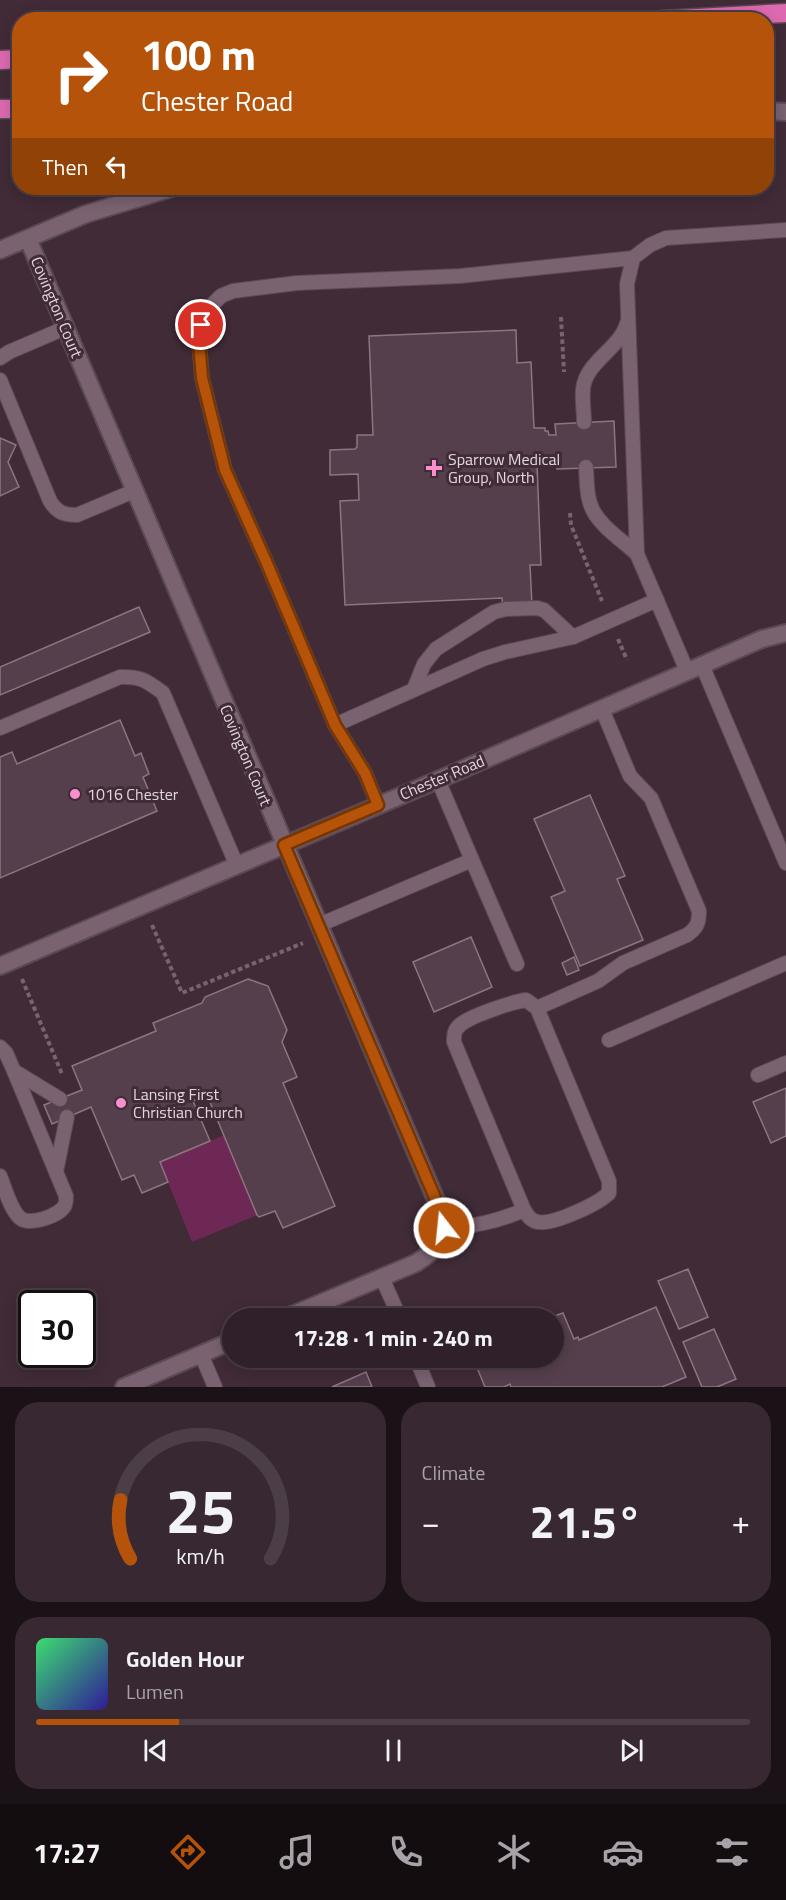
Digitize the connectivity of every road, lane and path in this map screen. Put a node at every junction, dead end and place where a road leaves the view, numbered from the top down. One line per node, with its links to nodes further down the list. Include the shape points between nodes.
1 (149, 195): 3 (street, via 86,214)
2 (786, 230): 5 (lane, via 666,238)
3 (28, 239): 4 (street); 7 (street, Covington Court)
4 (0, 250)
5 (633, 258): 6 (lane, via 627,284); 23 (lane, via 460,276 265,287 227,293 208,309 199,342 202,378 225,470)
6 (628, 318): 10 (lane, via 621,339 586,377); 14 (lane)
7 (65, 328): 8 (lane); 12 (street, Covington Court)
8 (0, 358)
9 (0, 380): 12 (lane, via 56,511 76,515)
10 (584, 422)
11 (586, 468): 14 (lane, via 591,507)
12 (134, 491): 27 (street, Covington Court)
13 (569, 502): 16 (path, via 570,525)
14 (637, 554): 15 (lane)
15 (657, 600): 16 (lane); 20 (lane)
16 (610, 621): 18 (lane); 19 (path)
17 (786, 633): 20 (street, Chester Road)
18 (573, 637): 21 (lane, via 494,656); 21 (lane, via 544,610 494,612 436,649 424,664)
19 (627, 660)
20 (694, 668): 22 (street, Chester Road); 29 (lane)
21 (414, 689): 23 (lane)
22 (602, 709): 25 (street, Chester Road); 36 (lane, via 630,776 651,798 699,911 699,922 687,935)
23 (335, 725): 26 (lane, via 365,773)
24 (0, 728): 30 (lane, via 120,677 135,676 151,684 163,693)
25 (438, 780): 26 (street, Chester Road); 28 (lane)
26 (378, 805): 27 (street, Chester Road)
27 (284, 845): 30 (street, Chester Road); 32 (street, Covington Court)
28 (472, 860): 32 (lane); 35 (lane)
29 (786, 863)
30 (237, 866): 31 (street, Chester Road)
31 (144, 905): 32 (path, via 182,993); 33 (street, Chester Road)
32 (321, 930): 48 (street, Covington Court, via 442,1214)
33 (7, 963): 42 (path)
34 (786, 963): 37 (lane)
35 (517, 964)
36 (537, 1008): 47 (lane, via 526,1000 504,1006 461,1024 454,1031 454,1042); 47 (lane, via 609,1181 609,1193 601,1201 550,1222 530,1219)
37 (609, 1040)
38 (0, 1047): 40 (lane)
39 (786, 1064): 41 (lane)
40 (14, 1071): 43 (lane); 45 (lane)
41 (758, 1075)
42 (66, 1084)
43 (60, 1099)
44 (67, 1117): 45 (lane)
45 (56, 1172): 46 (lane, via 66,1205 34,1222 17,1216)
46 (0, 1176)
47 (524, 1210): 48 (lane, via 478,1226)
48 (444, 1228): 49 (street, via 431,1253)
49 (382, 1278): 50 (street); 51 (lane)
50 (309, 1308)
51 (396, 1308)
52 (222, 1345): 53 (street)
53 (201, 1354): 55 (street); 56 (lane)
54 (420, 1368): 57 (lane)
55 (124, 1387)
56 (215, 1387)
57 (428, 1387)

